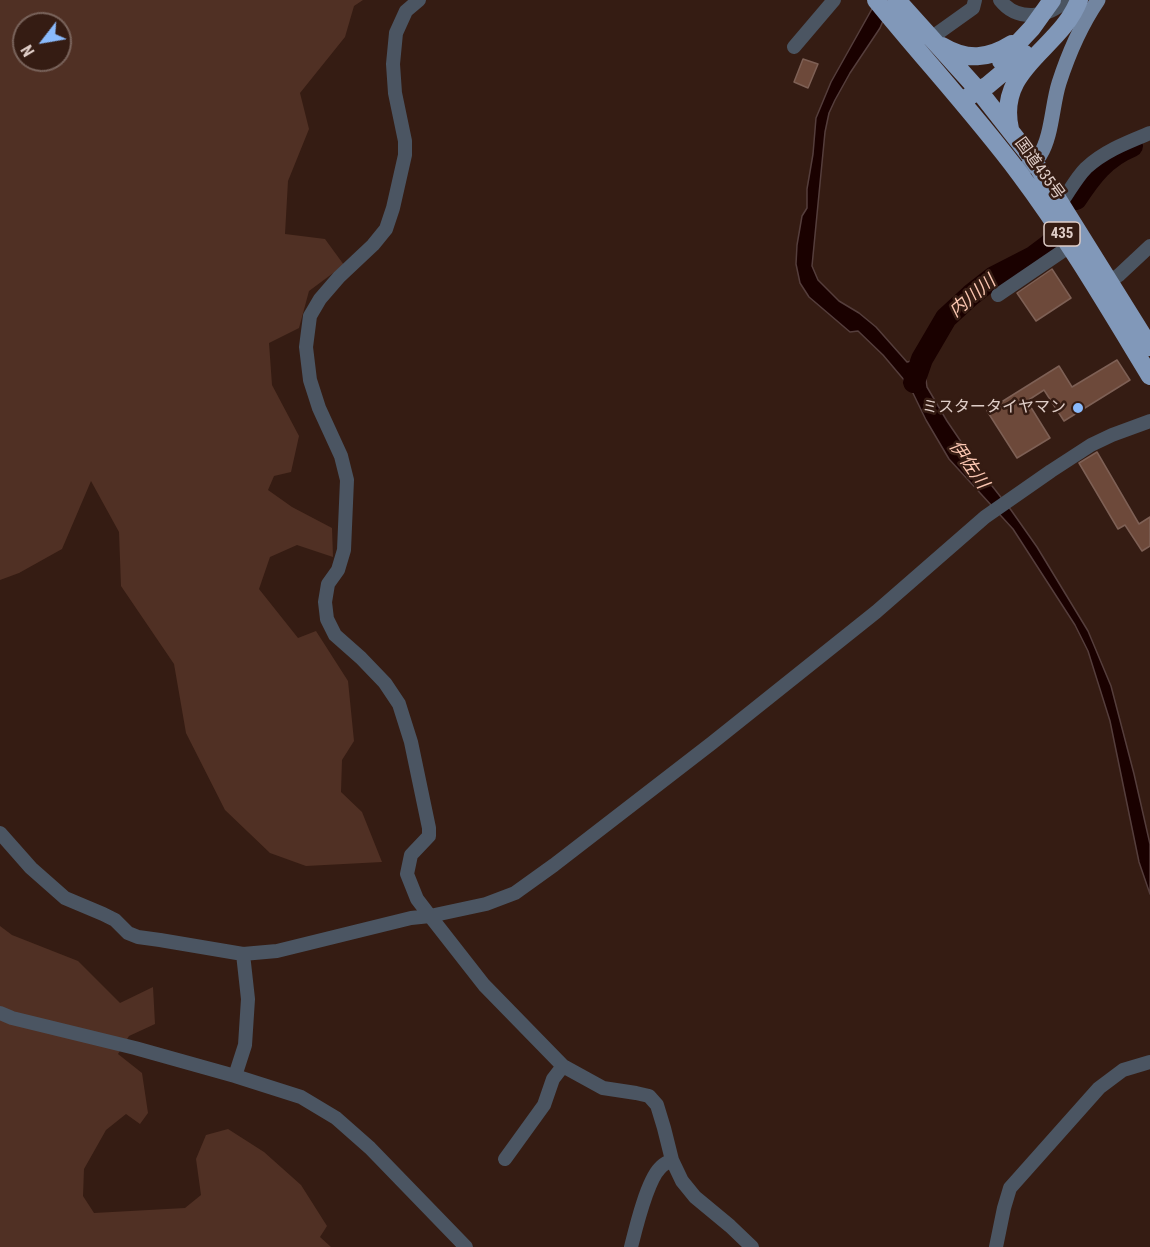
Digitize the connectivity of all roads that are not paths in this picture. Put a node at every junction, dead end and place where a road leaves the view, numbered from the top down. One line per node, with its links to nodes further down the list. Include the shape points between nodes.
1 (419, 0): 28 (street, via 406,11 396,33 395,93 405,155 393,208 386,229 320,299 310,316 306,347 310,380 347,480 344,550 338,570 328,584 327,619 335,635 385,683 399,704 429,828 429,836 411,855 407,874 417,899)
2 (834, 0): 12 (street)
3 (876, 0): 9 (highway, 国道435号 / 435)
4 (975, 0): 11 (street, via 973,8)
5 (1000, 0): 10 (street, via 1018,14)
6 (1066, 0): 10 (street)
7 (1077, 0): 13 (highway, via 1049,33 1007,70); 15 (highway, via 1076,10 1063,28 1017,78 1008,108)
8 (1098, 0): 17 (main road, via 1068,58 1045,144)
9 (896, 8): 11 (highway, 国道435号 / 435); 14 (highway, 国道435号 / 435)
10 (1042, 14): 11 (highway, via 1007,47 989,55 958,54); 13 (highway)
11 (932, 38): 13 (highway, 国道435号 / 435)
12 (794, 47)
13 (976, 88): 14 (highway); 15 (highway, 国道435号 / 435)
14 (961, 101): 18 (highway, 国道435号 / 435)
15 (1010, 129): 17 (highway, 国道435号 / 435)
16 (1150, 133): 19 (street, via 1086,168)
17 (1034, 161): 18 (main road); 19 (highway, 国道435号 / 435)
18 (1019, 173): 20 (highway, 国道435号 / 435)
19 (1060, 203): 22 (highway, 国道435号 / 435)
20 (1070, 246): 23 (street); 25 (highway, 国道435号 / 435)
21 (1150, 246): 22 (street)
22 (1110, 281): 24 (highway, 国道435号 / 435)
23 (998, 295)
24 (1150, 347)
25 (1150, 376)
26 (1150, 421): 28 (street, via 1091,445 985,517 876,612 516,893)
27 (0, 833): 29 (street, via 65,898 115,920 128,933)
28 (430, 916): 29 (street, via 277,951); 32 (street, via 484,985)
29 (243, 954): 33 (street, via 248,999 245,1045)
30 (0, 1013): 33 (street)
31 (1150, 1062): 39 (street, via 1123,1070 1099,1088 1010,1188)
32 (563, 1066): 34 (street, via 553,1079 544,1105); 35 (street, via 603,1088 649,1096 657,1105)
33 (236, 1076): 36 (street, via 301,1097 336,1118)
34 (505, 1159)
35 (672, 1160): 37 (street, via 655,1173); 38 (street, via 695,1197)
36 (466, 1247)
37 (631, 1247)
38 (752, 1247)
39 (996, 1247)

